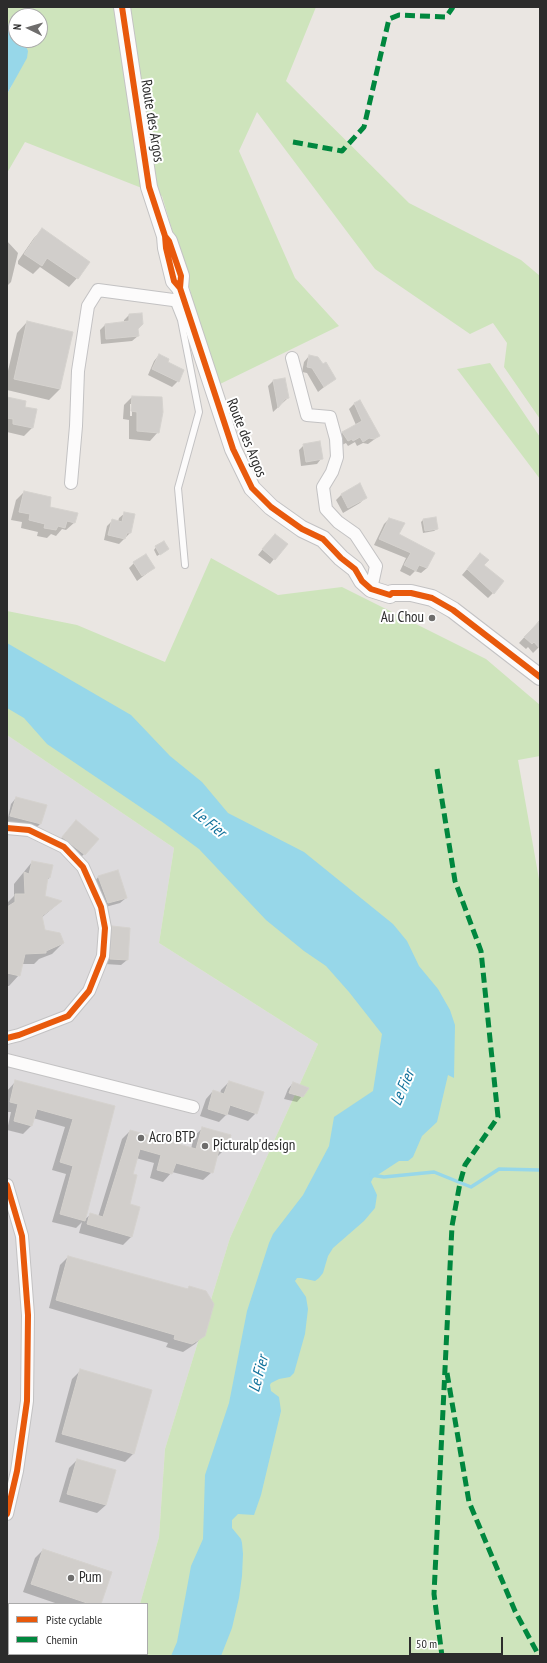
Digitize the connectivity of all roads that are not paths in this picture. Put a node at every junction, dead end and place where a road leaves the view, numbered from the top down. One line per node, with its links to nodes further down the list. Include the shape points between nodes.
1 (122, 7): 2 (street, Route des Argos, via 150,188 181,276)
2 (179, 295): 4 (street, via 98,290 88,306 78,371); 5 (lane, via 181,320 199,412 178,488); 6 (street, Route des Argos, via 233,449 252,488 271,507 302,529 323,539 341,558 344,570 354,580)
3 (292, 358): 6 (street, via 307,415 330,417 336,439 337,457 323,487 326,509 338,522 355,534 376,566)
4 (71, 483)
5 (185, 565)
6 (366, 585): 7 (street, Route des Argos, via 390,595 391,598 432,598 453,610)
7 (540, 677)
8 (7, 828): 9 (street, via 29,830 64,847 82,867 101,907 105,928 103,956 89,991 68,1016)
9 (7, 1038)
10 (7, 1060): 11 (street)
11 (193, 1107)
12 (7, 1184): 13 (street, via 22,1236 28,1315 27,1401)
13 (12, 1470): 14 (street)
14 (7, 1514)

